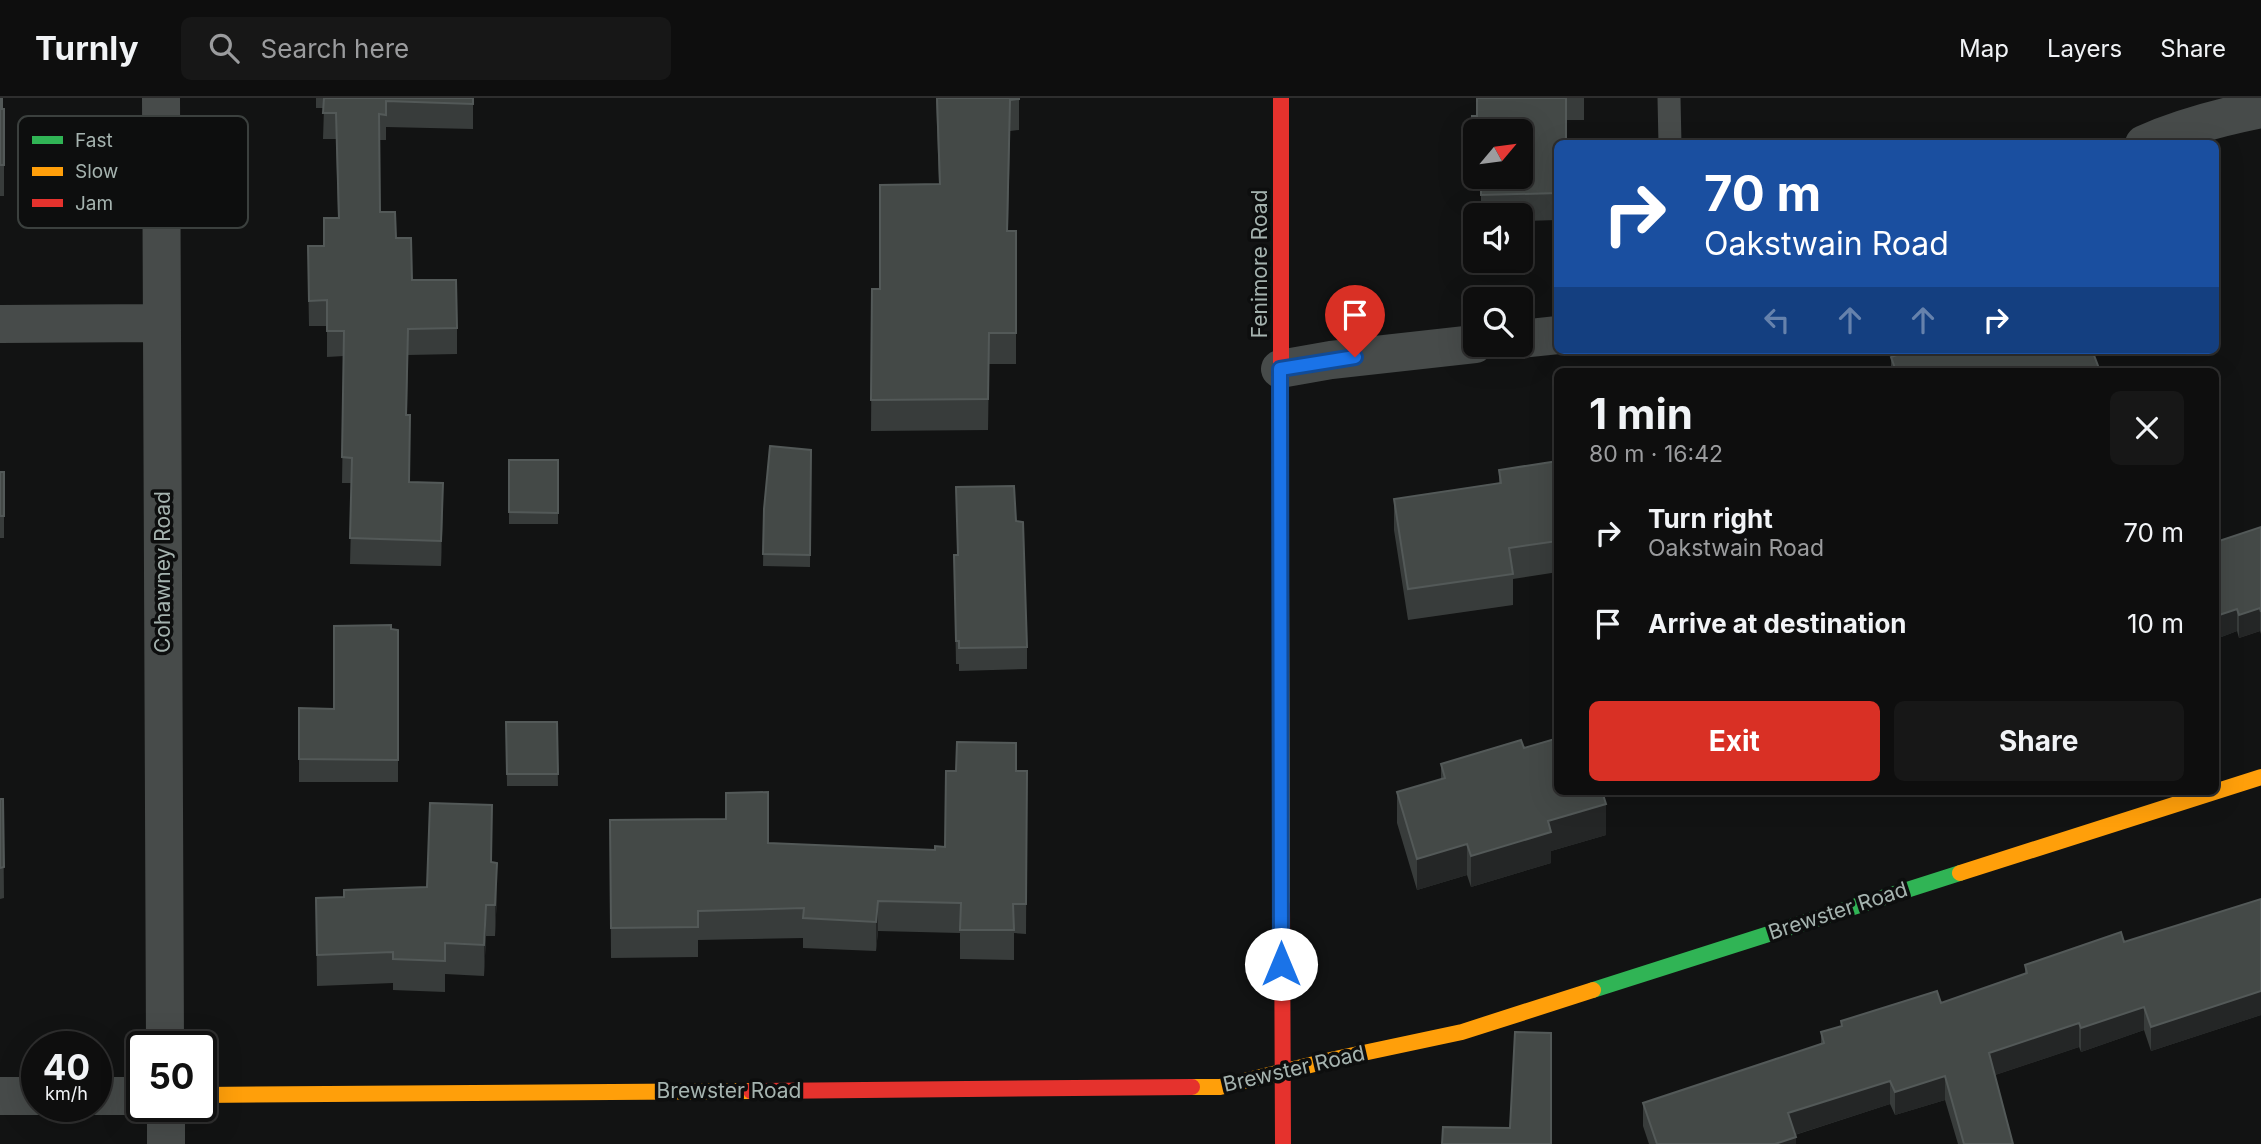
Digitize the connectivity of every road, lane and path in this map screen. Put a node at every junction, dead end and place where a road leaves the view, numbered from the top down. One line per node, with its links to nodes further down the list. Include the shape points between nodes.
1 (161, 98): 5 (street, Cohawney Road)
2 (1282, 98): 14 (street, Fenimore Road)
3 (1669, 98): 6 (lane)
4 (2261, 109): 7 (street)
5 (161, 116)
6 (1670, 140)
7 (2153, 140)
8 (162, 228): 9 (street, Cohawney Road)
9 (162, 323): 10 (street); 18 (street, Cohawney Road)
10 (0, 324)
11 (1554, 335): 12 (street)
12 (1533, 338)
13 (1463, 345): 14 (street)
14 (1280, 369): 19 (street, Fenimore Road)
15 (2261, 778): 16 (street, Brewster Road)
16 (2219, 791)
17 (2208, 795): 19 (street, Brewster Road, via 1462,1032)
18 (165, 1031)
19 (1283, 1071): 22 (street, Brewster Road, via 1220,1087); 25 (street, Fenimore Road)
20 (0, 1096): 21 (street)
21 (21, 1096)
22 (217, 1096)
23 (166, 1122): 24 (street)
24 (166, 1144)
25 (1283, 1144)

